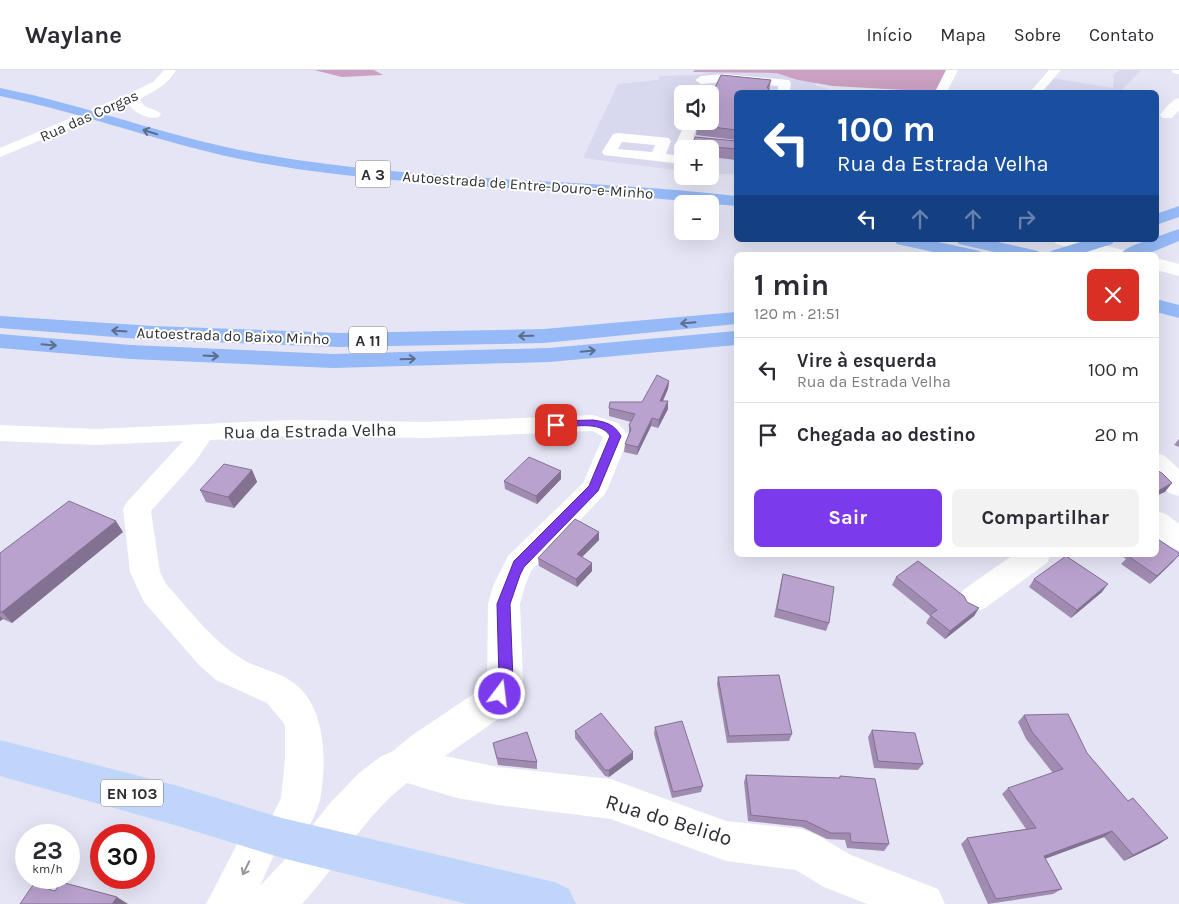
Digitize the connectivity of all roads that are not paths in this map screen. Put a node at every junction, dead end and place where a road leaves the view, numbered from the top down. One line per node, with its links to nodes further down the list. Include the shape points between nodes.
1 (170, 70): 9 (street, Rua das Corgas, via 157,85)
2 (952, 70): 6 (street)
3 (1055, 70): 7 (street)
4 (701, 80): 5 (street, via 724,78 785,83)
5 (784, 90)
6 (942, 90)
7 (1038, 90)
8 (0, 92): 21 (highway, Autoestrada de Entre-Douro-e-Minho / A 3, one-way to 8, via 330,170 265,160 174,139 61,105)
9 (133, 97): 12 (street, via 138,108); 17 (street, Rua das Corgas)
10 (0, 101): 22 (highway, Autoestrada de Entre-Douro-e-Minho / A 3, via 161,147 314,178)
11 (1179, 102): 13 (street)
12 (154, 114)
13 (1167, 116)
14 (689, 130): 16 (street, via 684,141)
15 (645, 139): 18 (street); 18 (street, via 618,136 609,152); 19 (street, via 664,141)
16 (734, 146)
17 (0, 153)
18 (637, 155): 19 (street)
19 (657, 157): 20 (street)
20 (674, 159)
21 (734, 201)
22 (674, 206)
23 (719, 211): 25 (highway)
24 (1179, 211): 26 (highway)
25 (734, 213)
26 (1159, 219)
27 (1179, 234): 36 (highway)
28 (912, 242): 32 (highway)
29 (974, 242): 33 (highway)
30 (1070, 242): 35 (street)
31 (1101, 242): 34 (highway)
32 (958, 252)
33 (1018, 252)
34 (1068, 252)
35 (1108, 252)
36 (1138, 252)
37 (1159, 265): 38 (street)
38 (1179, 270)
39 (1159, 291): 40 (highway)
40 (1179, 296)
41 (1159, 306): 42 (highway)
42 (1179, 312)
43 (734, 318): 44 (highway, Autoestrada do Baixo Minho / A 11, one-way to 44, via 544,336 340,340 153,333)
44 (0, 322)
45 (734, 338): 46 (highway, Autoestrada do Baixo Minho / A 11, one-way to 45, via 131,352 333,361 549,355)
46 (0, 341)
47 (0, 433): 48 (street, Rua da Estrada Velha, via 96,437)
48 (202, 433): 56 (street, Rua da Estrada Velha, via 290,428 426,430 593,423 612,429 616,436 594,488 519,564 504,604 506,680 500,694); 57 (street, via 186,456 137,509 145,572 155,593 212,656 228,669 279,692 295,710 303,726 300,801)
49 (1159, 465): 50 (street)
50 (1179, 486)
51 (1159, 524): 52 (street)
52 (1179, 539)
53 (1033, 557): 54 (street)
54 (974, 599)
55 (0, 758): 57 (main road, EN 103)
56 (406, 764): 58 (street, via 393,770 373,787 344,817); 62 (street, Rua do Belido, via 498,786 611,799 726,841 802,850 839,872)
57 (273, 835): 58 (main road, EN 103); 59 (street, one-way to 59)
58 (322, 848): 60 (street); 61 (main road, EN 103)
59 (228, 904)
60 (272, 904)
61 (554, 904)
62 (923, 904)

